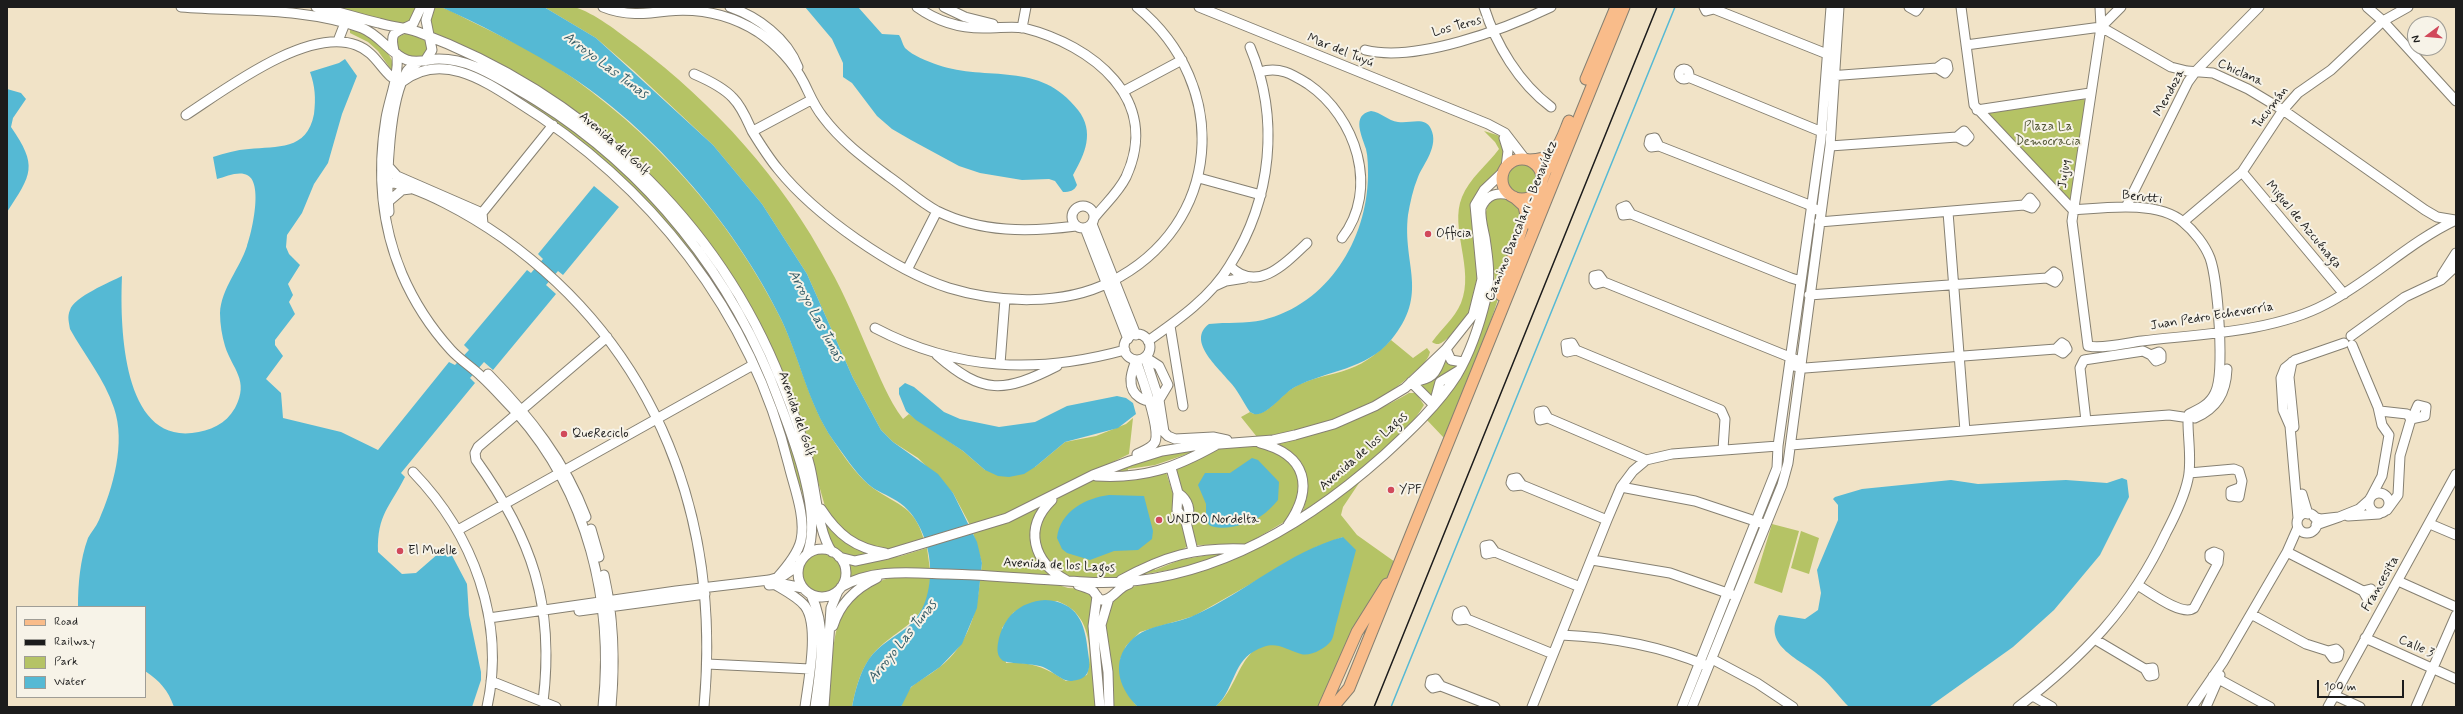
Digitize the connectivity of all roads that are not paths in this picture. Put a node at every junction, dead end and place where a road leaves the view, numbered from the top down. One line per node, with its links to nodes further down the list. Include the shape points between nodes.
1 (182, 7): 32 (street, Avenida del Golf, via 287,12)
2 (316, 7): 35 (street, Avenida del Golf)
3 (603, 7): 29 (street, via 634,15)
4 (681, 7): 29 (street)
5 (730, 7): 39 (street, via 747,13)
6 (917, 7): 33 (street, via 932,16)
7 (944, 7): 30 (street)
8 (1026, 7): 36 (street)
9 (1137, 7): 46 (street, via 1165,32)
10 (1199, 7): 65 (street, Mar del Tuyú)
11 (1484, 7): 37 (street)
12 (1551, 7): 37 (street, Los Teros)
13 (1616, 7): 72 (main road, Camino Bancalari - Benavídez, via 1556,150 1546,158)
14 (1624, 7): 67 (main road, Camino Bancalari - Benavídez)
15 (1704, 7): 27 (street, via 1708,11)
16 (1831, 7): 45 (street)
17 (1839, 7): 45 (street)
18 (1909, 7): 19 (street, via 1914,11)
19 (1919, 7)
20 (1961, 7): 41 (street)
21 (2100, 7): 34 (street, Jujuy)
22 (2121, 7): 34 (street)
23 (2259, 7): 49 (street, Mendoza)
24 (2367, 7): 31 (street)
25 (2408, 7): 31 (street, Tucumán)
26 (427, 8): 35 (street, via 416,21); 38 (street, via 426,20)
27 (1714, 8): 45 (street)
28 (703, 9): 29 (street); 39 (street, via 743,23)
29 (668, 11)
30 (965, 16): 33 (street); 36 (street)
31 (2383, 21): 59 (street); 63 (street, Tucumán, via 2331,70 2303,89)
32 (345, 23): 40 (street); 44 (street, Avenida del Golf, via 377,35)
33 (963, 27): 36 (street)
34 (2101, 27): 41 (street); 49 (street, Chiclana, via 2171,67); 57 (street, Jujuy)
35 (401, 28): 38 (street, Avenida del Golf); 44 (street, via 392,37)
36 (1018, 28): 56 (street, via 1059,39 1090,56)
37 (1493, 31): 43 (street, Los Teros, via 1441,46 1402,53 1389,54); 61 (street, via 1521,77 1532,91)
38 (430, 37): 47 (street, via 432,50); 183 (street, Avenida del Golf, via 525,82 580,119 621,152 662,192 690,225 738,292 769,351 804,443)
39 (775, 40): 58 (street, via 796,61)
40 (338, 41): 55 (street, via 355,44 373,55 389,75); 64 (street, via 270,61)
41 (1966, 45): 62 (street, via 1972,100)
42 (1250, 47): 51 (street)
43 (1365, 50)
44 (396, 53): 47 (street, Avenida del Golf, via 406,60); 55 (street)
45 (1831, 56): 53 (street)
46 (1182, 60): 56 (street); 76 (street, via 1194,85 1199,104 1202,144)
47 (422, 61): 50 (street, Avenida del Golf, via 454,60); 55 (street, via 407,71)
48 (1937, 68): 53 (street)
49 (2196, 71): 63 (street, Chiclana, via 2223,77); 86 (street, Mendoza, via 2188,82)
50 (485, 72): 60 (street, via 514,92); 188 (street, Avenida del Golf, via 549,109 615,159 655,198 698,251 730,297 766,368 796,449)
51 (1260, 72): 80 (street, via 1269,137); 100 (street, via 1278,69 1294,75 1319,92 1347,125 1357,153 1360,184 1355,216)
52 (694, 74): 68 (street, via 710,80 733,97)
53 (1830, 76): 69 (street)
54 (1688, 77): 69 (street)
55 (399, 82): 60 (street, via 423,71 441,67 451,68 504,93); 73 (street); 77 (street, via 386,120)
56 (1124, 92): 83 (street, via 1132,113 1135,134 1132,158 1116,194)
57 (2090, 93): 62 (street); 88 (street, Jujuy)
58 (811, 100): 68 (street); 89 (street, via 841,139)
59 (2456, 101)
60 (526, 107): 66 (street)
61 (1551, 107)
62 (1977, 110): 88 (street)
63 (2283, 110): 75 (street, Tucumán); 94 (street, Chiclana, via 2425,210 2437,217)
64 (186, 115)
65 (1472, 119): 72 (street, via 1505,133); 74 (street, via 1504,138 1508,151)
66 (553, 125): 91 (street); 141 (street, via 608,167 643,201 679,243 727,314)
67 (1575, 127): 78 (main road, Camino Bancalari - Benavídez, via 1567,143 1546,170); 119 (main road, Camino Bancalari - Benavídez)
68 (752, 131): 105 (street, via 766,154 803,196 878,253)
69 (1826, 136): 70 (street); 87 (street)
70 (1957, 137)
71 (1659, 146): 87 (street, via 1808,204)
72 (1527, 160): 74 (main road, via 1512,161); 78 (main road, via 1540,171)
73 (388, 166): 77 (street); 91 (street, via 397,176)
74 (1504, 170): 81 (main road, via 1503,185); 127 (street, Avenida de los Lagos, via 1484,190 1475,205 1481,268 1479,293 1473,315)
75 (2242, 172): 96 (street, Tucumán); 117 (street, Miguel de Azcuénaga)
76 (1199, 178): 80 (street); 110 (street, via 1182,215 1166,238 1146,259)
77 (384, 181): 79 (street); 82 (street); 106 (street, via 388,230)
78 (1540, 187): 81 (main road, via 1530,197); 119 (main road, Camino Bancalari - Benavídez, via 1530,227)
79 (410, 189): 82 (street, via 402,190); 97 (street)
80 (1261, 195): 103 (street)
81 (1512, 196): 133 (street, Avenida de los Lagos, via 1502,193 1492,195 1484,201 1481,208 1489,283); 146 (main road, Camino Bancalari - Benavídez, via 1525,208 1525,219)
82 (389, 201): 106 (street, via 393,229)
83 (1106, 204): 85 (street); 98 (street)
84 (2024, 204): 90 (street)
85 (1089, 207): 93 (street, via 1077,207 1072,212); 98 (street)
86 (2126, 207): 88 (street, Berutti); 96 (street, Berutti, via 2161,212)
87 (1817, 210): 95 (street); 112 (street)
88 (2073, 210): 128 (street, Jujuy, via 2072,221)
89 (937, 211): 99 (street, via 967,222 1008,230); 105 (street)
90 (1948, 212): 95 (street); 114 (street)
91 (482, 213): 97 (street)
92 (1631, 214): 112 (street)
93 (1072, 217): 98 (street); 99 (street)
94 (2456, 220): 117 (street, Juan Pedro Echeverría, via 2434,232)
95 (1819, 222): 108 (street)
96 (2183, 222): 122 (street, Berutti, via 2197,238 2210,260)
97 (483, 224): 123 (street, via 547,272 574,298)
98 (1087, 224): 99 (street); 110 (street)
99 (1059, 229)
100 (1342, 238)
101 (1307, 243): 107 (street, via 1276,269 1264,275)
102 (2456, 253): 113 (street)
103 (1230, 266): 107 (street); 115 (street)
104 (2456, 266): 113 (street)
105 (907, 270): 118 (street, via 949,288)
106 (405, 274): 153 (street, via 443,335)
107 (1247, 278): 115 (street, via 1226,281)
108 (1812, 278): 112 (street); 116 (street)
109 (2047, 278): 114 (street)
110 (1111, 282): 118 (street, via 1065,296); 124 (street)
111 (1604, 282): 139 (street)
112 (1801, 282): 116 (street); 139 (street)
113 (2437, 283): 126 (street, via 2410,296)
114 (1954, 284): 116 (street); 136 (street)
115 (1212, 287): 120 (street, via 1186,315)
116 (1810, 293): 139 (street)
117 (2344, 294): 122 (street, Juan Pedro Echeverría, via 2316,309 2281,320)
118 (1005, 299): 140 (street)
119 (1496, 325): 146 (main road, Camino Bancalari - Benavídez)
120 (1170, 326): 125 (street); 151 (street)
121 (875, 328): 134 (street)
122 (2219, 332): 128 (street, Juan Pedro Echeverría); 156 (street, Berutti, via 2220,378 2215,393 2205,405)
123 (607, 337): 153 (street); 154 (street, via 628,365)
124 (1132, 337): 125 (street, via 1143,336); 130 (street)
125 (1148, 341): 138 (street, via 1150,348)
126 (2350, 341): 152 (street); 158 (street, via 2292,362 2285,368 2281,378 2283,410)
127 (1452, 342): 131 (street, Avenida de los Lagos); 133 (street, via 1460,342)
128 (2088, 346)
129 (2056, 349): 136 (street)
130 (1125, 350): 138 (street, via 1129,356); 143 (street)
131 (1445, 350): 144 (street, via 1451,360); 148 (street, Avenida de los Lagos)
132 (1576, 350): 165 (street, via 1721,410 1725,419)
133 (1468, 351): 144 (street, Avenida de los Lagos)
134 (936, 354): 137 (street); 145 (street)
135 (2151, 354): 157 (street, via 2143,351 2084,360 2080,368)
136 (1959, 356): 139 (street); 159 (street)
137 (965, 359): 140 (street); 145 (street, via 958,364)
138 (1140, 359): 149 (street); 149 (street, via 1131,380 1132,387 1139,398); 149 (street, via 1159,366 1168,385)
139 (1795, 363): 160 (street); 161 (street)
140 (1000, 364): 142 (street)
141 (753, 365): 154 (street); 177 (street, via 781,438)
142 (1028, 365): 143 (street); 147 (street, via 1032,371)
143 (1059, 365): 147 (street)
144 (1461, 366): 150 (street, Avenida de los Lagos)
145 (957, 372): 147 (street, via 990,386 1010,386)
146 (1476, 376): 194 (main road, Camino Bancalari - Benavídez)
147 (1031, 379)
148 (1411, 382): 150 (street); 163 (street, Avenida de los Lagos, via 1396,394 1356,416 1314,431)
149 (1155, 401): 162 (street, via 1164,432 1168,436 1175,439 1213,438); 169 (street, via 1154,444)
150 (1434, 405): 192 (street, Avenida de los Lagos, via 1365,472)
151 (1183, 406)
152 (2380, 411): 181 (street, via 2382,425 2389,441 2382,476); 184 (street, via 2410,417 2400,456 2398,495)
153 (520, 412): 172 (street); 182 (street, via 478,447 474,454)
154 (657, 418): 172 (street); 216 (street, via 669,443 687,499)
155 (1548, 418): 168 (street)
156 (2188, 418): 157 (street, via 2169,415); 173 (street)
157 (2086, 420): 159 (street)
158 (2291, 423): 187 (street, via 2304,504); 190 (street)
159 (1965, 431): 167 (street)
160 (1791, 435): 161 (street, via 1787,432); 167 (street)
161 (1780, 437): 166 (street)
162 (1238, 442): 163 (street, Avenida de los Lagos); 164 (street, Avenida de los Lagos)
163 (1255, 442): 192 (street, via 1284,452 1302,476 1302,500)
164 (1220, 444): 169 (street, Avenida de los Lagos, via 1162,451); 170 (street)
165 (1723, 449): 166 (street); 168 (street, via 1672,454)
166 (1778, 449): 167 (street, via 1783,456); 189 (street, via 1775,476)
167 (1790, 449): 189 (street, via 1782,485)
168 (1646, 460): 178 (street, via 1633,471)
169 (1116, 465): 175 (street, Avenida de los Lagos)
170 (1171, 468): 175 (street, via 1131,476); 197 (street, via 1178,493 1177,510 1186,522)
171 (413, 472): 193 (street, via 432,492)
172 (562, 472): 182 (street); 222 (street, via 589,525)
173 (2189, 473): 179 (street, via 2234,469 2239,471 2241,477); 212 (street, via 2184,493 2169,528)
174 (2456, 474): 191 (street, Francesita)
175 (1093, 476): 180 (street, Avenida de los Lagos)
176 (1522, 485): 186 (street)
177 (794, 486): 188 (street); 210 (street, via 802,526 801,540 793,557)
178 (1621, 487): 186 (street); 189 (street, via 1695,501)
179 (2239, 488)
180 (1058, 494): 201 (street, Avenida de los Lagos, via 1024,512); 208 (street, via 1040,514 1036,524 1035,540 1042,562)
181 (2370, 498): 184 (street, via 2370,509); 184 (street, via 2376,493 2385,495 2390,504); 185 (street, via 2359,509)
182 (506, 504): 193 (street); 224 (street, via 530,558)
183 (818, 506): 201 (street, via 834,528 849,542); 202 (street, Avenida del Golf, via 825,538)
184 (2383, 512): 185 (street)
185 (2342, 517): 187 (street)
186 (1607, 520): 203 (street)
187 (2312, 522): 190 (street, via 2302,514); 190 (street, via 2302,532); 199 (street)
188 (813, 523): 200 (street, Avenida del Golf, via 812,543)
189 (1761, 523): 219 (street)
190 (2298, 523): 199 (street)
191 (2430, 524): 195 (street); 209 (street, Francesita)
192 (1286, 528): 196 (street, Avenida de los Lagos)
193 (458, 530): 228 (street, via 473,560)
194 (1412, 533): 234 (main road, Camino Bancalari - Benavídez); 235 (main road, Camino Bancalari - Benavídez)
195 (2456, 535)
196 (1248, 549): 197 (street); 207 (street, Avenida de los Lagos, via 1207,565)
197 (1193, 550): 211 (street, via 1162,559)
198 (1495, 552): 213 (street)
199 (2287, 552): 217 (street); 225 (street)
200 (807, 554): 202 (street, via 819,550); 205 (street)
201 (888, 554): 202 (street, Avenida de los Lagos, via 854,561)
202 (836, 555): 215 (street, via 846,572)
203 (1592, 560): 213 (street); 219 (street, via 1670,573)
204 (2218, 563): 212 (street, via 2191,610 2182,611)
205 (799, 565): 210 (street); 214 (street, via 798,577)
206 (886, 573): 208 (street, Avenida de los Lagos, via 989,575); 215 (street, Avenida de los Lagos, via 858,579); 232 (street, via 864,584 849,598 838,614)
207 (1164, 576): 211 (street, Avenida de los Lagos); 221 (street, via 1150,582 1123,586)
208 (1069, 581): 211 (street, Avenida de los Lagos); 220 (street, via 1091,590)
209 (2398, 581): 223 (street); 231 (street, Francesita)
210 (772, 582): 214 (street); 216 (street); 237 (street, via 807,609 811,622)
211 (1118, 582)
212 (2139, 586): 233 (street)
213 (1580, 587): 230 (street)
214 (803, 588): 218 (street)
215 (840, 589): 218 (street, via 822,598); 232 (street, via 831,608)
216 (704, 591): 222 (street); 240 (street)
217 (2363, 591)
218 (811, 595): 229 (street, via 819,612)
219 (1732, 595): 239 (street)
220 (1097, 596): 221 (street, via 1102,600); 260 (street, via 1093,626)
221 (1109, 598): 261 (street, via 1101,626)
222 (606, 604): 224 (street); 254 (street, via 607,649); 255 (street, via 613,645)
223 (2456, 607)
224 (544, 613): 228 (street); 250 (street, via 547,656)
225 (2251, 614): 236 (street, via 2301,642); 244 (street)
226 (2456, 615): 243 (street)
227 (1467, 619): 238 (street)
228 (490, 621): 246 (street)
229 (821, 630): 237 (street); 258 (street)
230 (1561, 635): 238 (street); 239 (street, via 1602,637)
231 (2365, 638): 243 (street, Calle 3); 248 (street, Francesita)
232 (830, 639): 259 (street)
233 (2096, 640): 242 (street); 249 (street)
234 (1350, 648): 235 (street, via 1356,646); 251 (main road, via 1337,687); 262 (main road, Camino Bancalari - Benavídez)
235 (1364, 651): 251 (main road, Camino Bancalari - Benavídez, via 1349,688)
236 (2328, 651)
237 (811, 654): 241 (street)
238 (1553, 654): 264 (street)
239 (1708, 659): 265 (street); 266 (street); 267 (street, via 1757,683)
240 (707, 664): 241 (street); 256 (street)
241 (810, 669): 257 (street)
242 (2144, 669)
243 (2433, 669): 245 (street, Calle 3); 275 (street)
244 (2216, 678): 270 (street); 271 (street); 272 (street)
245 (2456, 679)
246 (491, 681): 250 (street); 252 (street)
247 (1441, 686): 263 (street)
248 (2334, 695): 273 (street, Francesita); 274 (street)
249 (2032, 696): 268 (street); 269 (street)
250 (543, 702): 253 (street)
251 (1336, 706)
252 (487, 707)
253 (556, 707)
254 (603, 707)
255 (611, 707)
256 (704, 707)
257 (805, 707)
258 (815, 707)
259 (824, 707)
260 (1100, 707)
261 (1110, 707)
262 (1324, 707)
263 (1495, 707)
264 (1532, 707)
265 (1682, 707)
266 (1692, 707)
267 (1793, 707)
268 (2018, 707)
269 (2052, 707)
270 (2192, 707)
271 (2206, 707)
272 (2270, 707)
273 (2328, 707)
274 (2360, 707)
275 (2416, 707)

